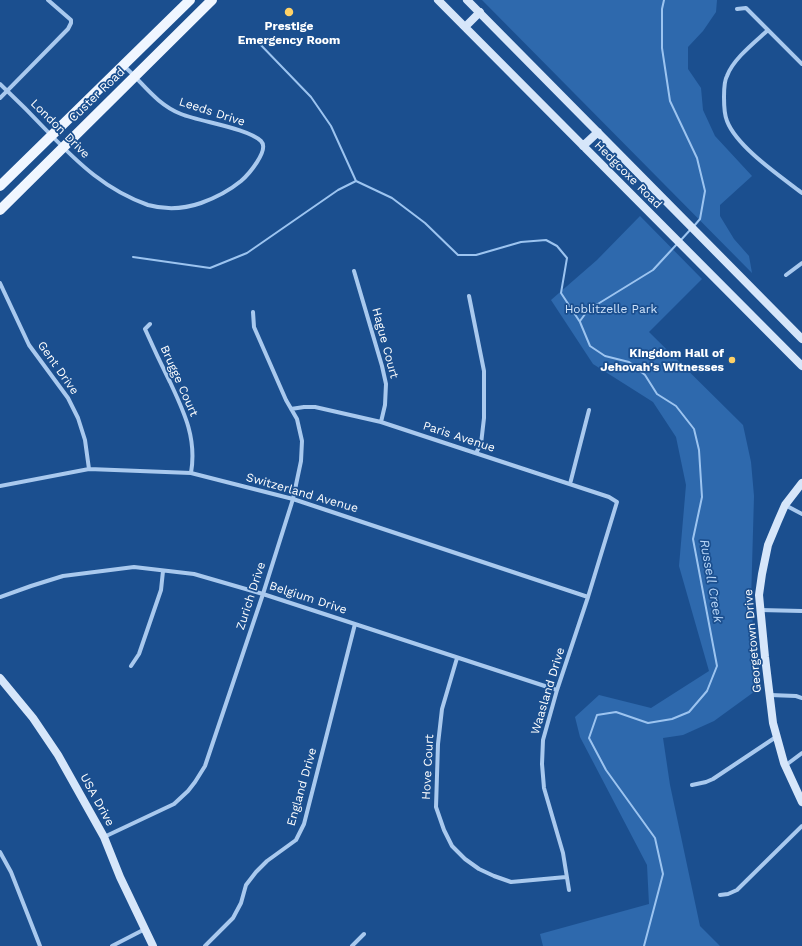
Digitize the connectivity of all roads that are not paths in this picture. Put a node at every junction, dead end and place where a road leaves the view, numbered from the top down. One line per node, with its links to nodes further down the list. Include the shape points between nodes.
1 (48, 0): 14 (street, via 71,20 71,23)
2 (190, 0): 11 (main road, Custer Road)
3 (212, 0): 12 (main road, Custer Road)
4 (438, 0): 8 (main road, Hedgcoxe Road)
5 (467, 0): 7 (main road, Hedgcoxe Road)
6 (737, 9): 9 (street, via 746,8)
7 (480, 12): 8 (main road); 16 (main road, Hedgcoxe Road)
8 (465, 27): 19 (main road, Hedgcoxe Road)
9 (768, 30): 10 (street); 22 (street, via 736,62 726,76 724,98 727,121 746,147)
10 (802, 64)
11 (124, 66): 12 (street, Leeds Drive); 17 (main road, Custer Road)
12 (135, 76): 18 (street, Leeds Drive, via 145,90 160,103 181,114 246,134); 20 (main road, Custer Road)
13 (0, 84): 14 (street, London Drive)
14 (7, 90): 15 (street); 17 (street, London Drive)
15 (0, 98)
16 (598, 132): 19 (main road); 31 (main road, Hedgcoxe Road)
17 (52, 136): 20 (street, London Drive); 21 (main road, Custer Road)
18 (261, 142): 20 (street, London Drive, via 263,150 260,158 241,181 201,203 167,209 149,205 108,186 92,175)
19 (583, 146): 32 (main road, Hedgcoxe Road)
20 (63, 147): 23 (main road, Custer Road)
21 (0, 186)
22 (802, 193)
23 (0, 210)
24 (802, 263): 26 (street)
25 (354, 271): 35 (street, Hague Court, via 386,384)
26 (786, 275)
27 (0, 283): 37 (street, Gent Drive, via 29,345 68,398 78,418 85,440)
28 (469, 296): 36 (street, via 484,371 484,418 481,444)
29 (253, 312): 33 (street, Zurich Drive, via 254,327)
30 (150, 324): 38 (street, Brugge Court, via 145,329 185,414 190,432 194,452)
31 (802, 339)
32 (802, 366)
33 (291, 409): 35 (street, Paris Avenue, via 315,406); 42 (street, Zurich Drive, via 297,419 302,441 301,461)
34 (589, 410): 40 (street)
35 (380, 422): 36 (street, Paris Avenue)
36 (476, 453): 40 (street, Paris Avenue)
37 (89, 469): 38 (street, Switzerland Avenue); 41 (street, Switzerland Avenue)
38 (191, 473): 42 (street, Switzerland Avenue)
39 (802, 483): 44 (main road, Georgetown Drive)
40 (570, 484): 43 (street, Paris Avenue)
41 (0, 486)
42 (293, 499): 47 (street, Zurich Drive); 49 (street, Switzerland Avenue)
43 (617, 502): 49 (street, Waasland Drive)
44 (785, 505): 45 (street); 50 (main road, Georgetown Drive, via 766,555 759,595)
45 (802, 514)
46 (163, 571): 47 (street, Belgium Drive, via 194,574); 48 (street, Belgium Drive, via 134,567 63,576); 54 (street, via 161,590 139,654)
47 (263, 594): 52 (street, Belgium Drive); 65 (street, Zurich Drive, via 205,766 195,782 174,804)
48 (0, 597)
49 (588, 597): 56 (street, Waasland Drive)
50 (760, 610): 51 (street); 57 (main road, Georgetown Drive)
51 (802, 611)
52 (355, 624): 53 (street, Belgium Drive); 75 (street, England Drive, via 304,824 296,840 256,872 246,885 233,918)
53 (457, 658): 56 (street, Belgium Drive); 67 (street, Hove Court, via 442,709 438,744 436,807 449,841 465,859 479,869 511,882)
54 (131, 666)
55 (0, 678): 65 (main road, USA Drive, via 58,754)
56 (557, 690): 67 (street, Waasland Drive, via 543,740 542,764 544,788 563,853)
57 (770, 695): 58 (street); 59 (main road, Georgetown Drive, via 770,709)
58 (802, 698)
59 (777, 737): 61 (main road, Georgetown Drive); 62 (street, via 713,779)
60 (802, 753): 61 (street)
61 (786, 765): 63 (main road, Georgetown Drive)
62 (692, 785)
63 (802, 802)
64 (802, 826): 69 (street, via 737,890)
65 (104, 837): 70 (main road, USA Drive)
66 (0, 852): 72 (street, via 11,872)
67 (566, 877): 68 (street, Waasland Drive)
68 (569, 890)
69 (720, 895)
70 (145, 929): 73 (street); 74 (main road, USA Drive)
71 (364, 934): 76 (street)
72 (40, 946)
73 (112, 946)
74 (153, 946)
75 (205, 946)
76 (352, 946)

